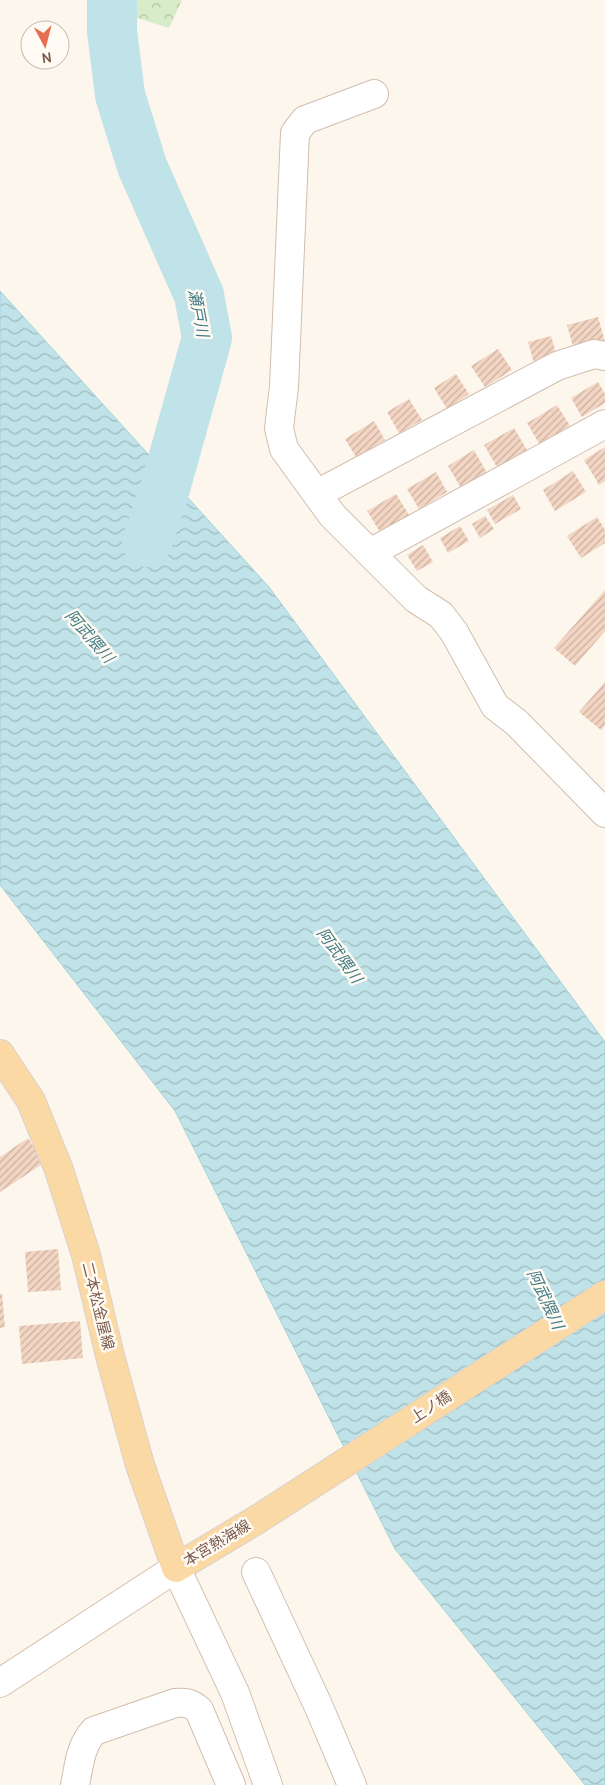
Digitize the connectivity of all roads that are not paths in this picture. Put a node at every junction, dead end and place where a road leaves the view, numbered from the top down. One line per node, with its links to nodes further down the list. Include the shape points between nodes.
1 (374, 94): 4 (street, via 305,120 294,133 284,387 279,428 284,450)
2 (605, 356): 4 (street, via 594,354 556,366)
3 (605, 424): 5 (street)
4 (317, 494): 5 (street)
5 (370, 553): 6 (street, via 416,599 441,615 454,632 495,706 517,722)
6 (605, 813)
7 (0, 1054): 10 (main road, 二本松金屋線, via 31,1101 58,1170 86,1255 140,1465)
8 (605, 1296): 9 (main road, 上ノ橋)
9 (258, 1519): 10 (main road, 本宮熱海線)
10 (176, 1568): 12 (street); 15 (street, via 235,1693)
11 (256, 1572): 16 (street)
12 (0, 1683)
13 (75, 1785): 14 (street, via 82,1749 94,1732 185,1702 199,1710)
14 (231, 1785)
15 (268, 1785)
16 (352, 1785)

